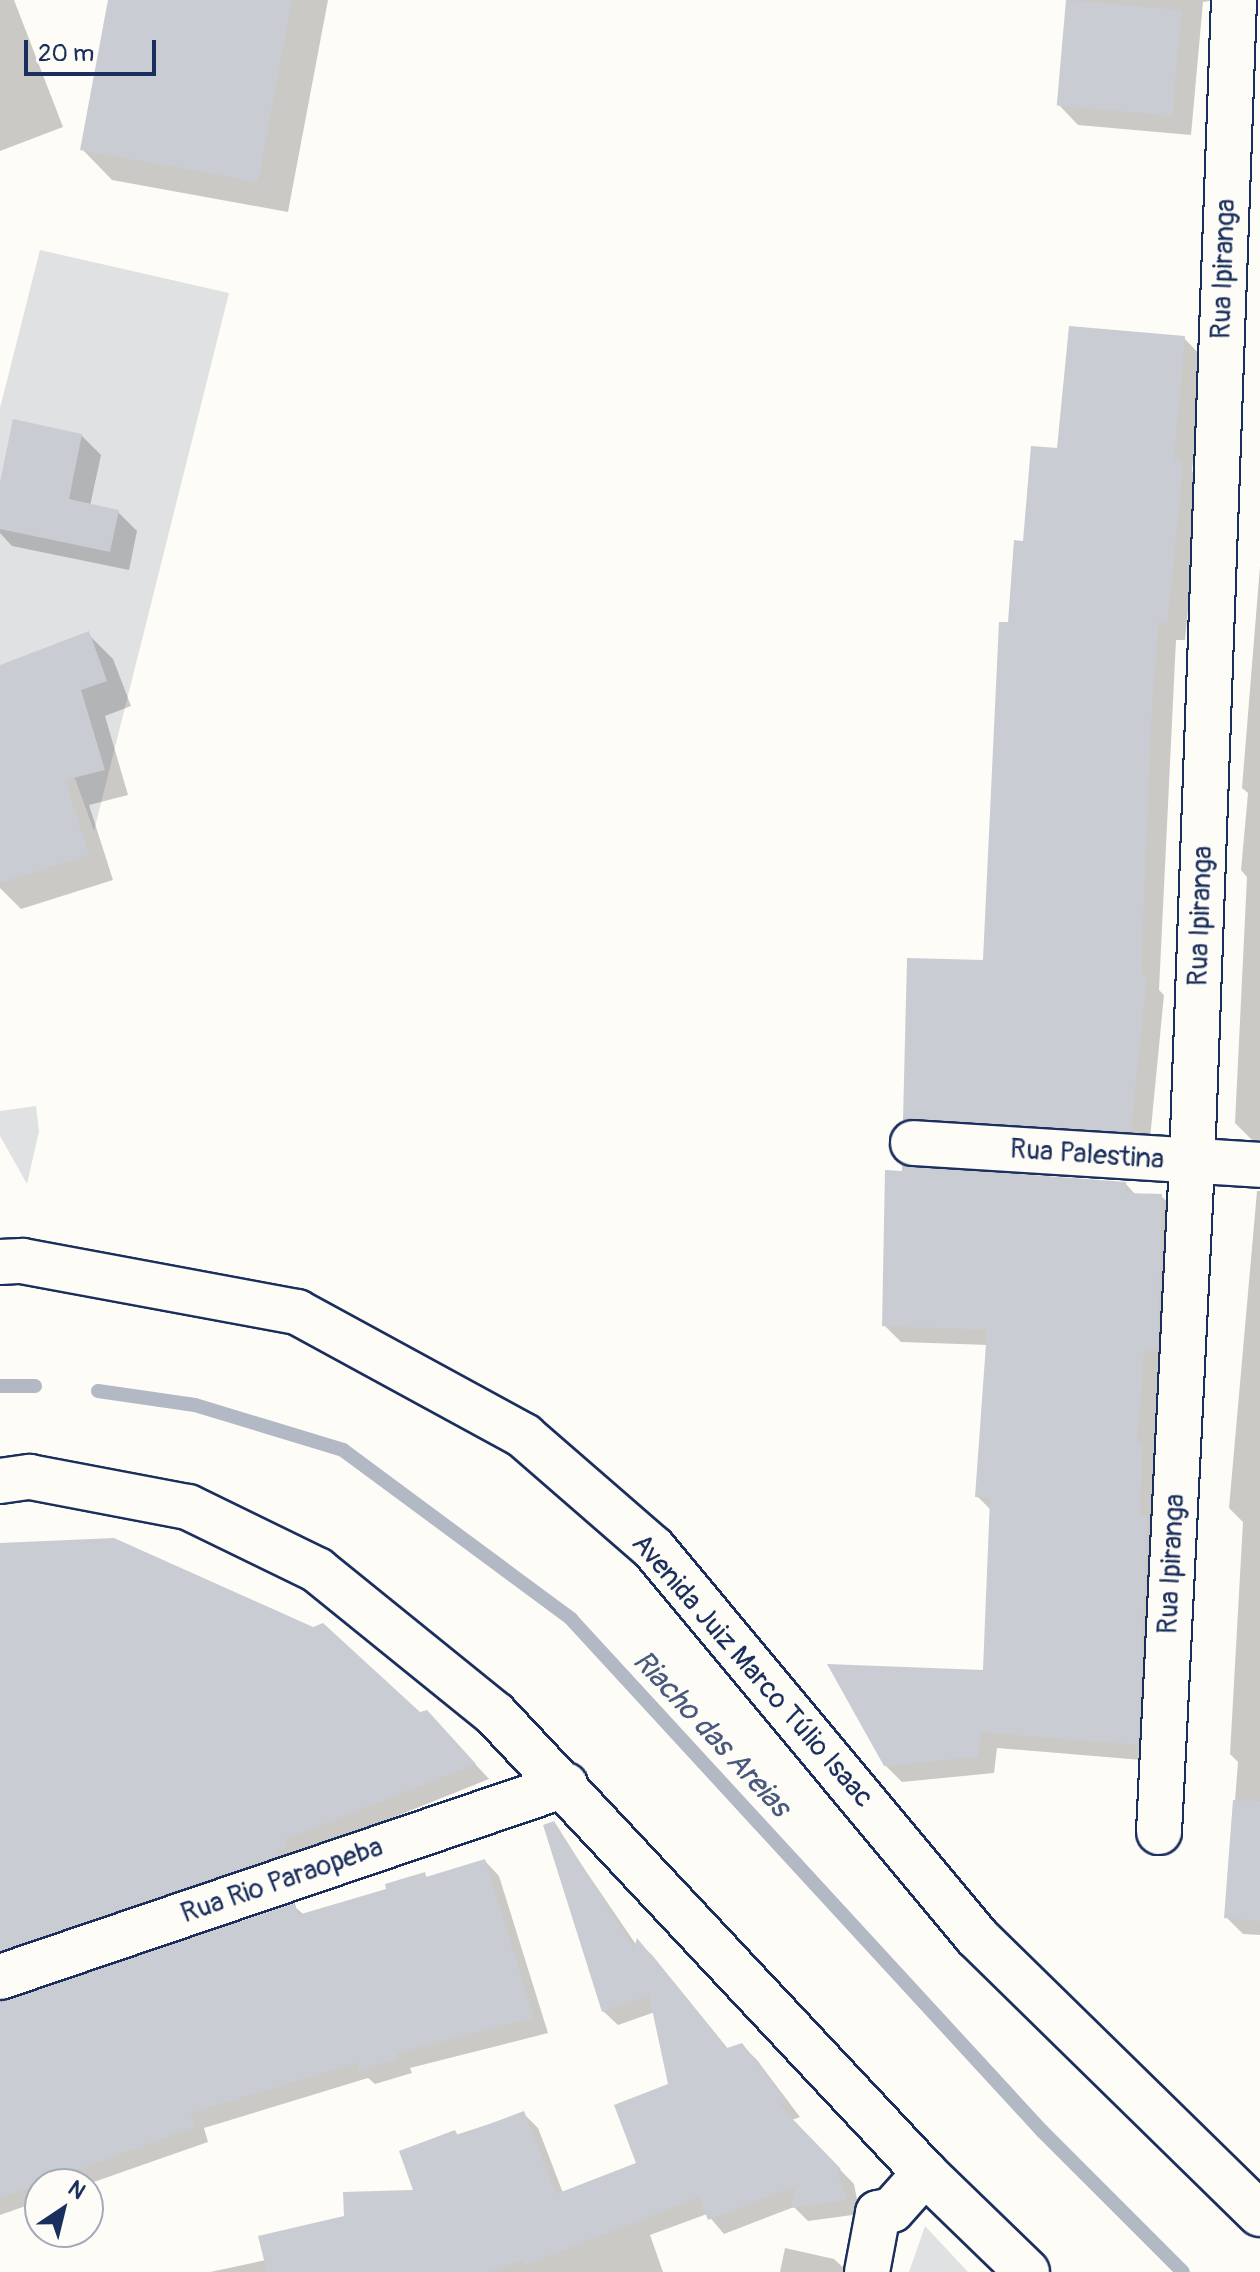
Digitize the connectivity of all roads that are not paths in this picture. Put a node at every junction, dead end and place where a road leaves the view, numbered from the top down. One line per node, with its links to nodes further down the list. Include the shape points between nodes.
1 (1234, 0): 2 (main road, Rua Ipiranga)
2 (1242, 286): 4 (main road, Rua Ipiranga)
3 (913, 1143): 4 (main road, Rua Palestina)
4 (1192, 1162): 5 (main road, Rua Palestina); 9 (main road, Rua Ipiranga)
5 (1260, 1165)
6 (0, 1262): 12 (main road, Avenida Juiz Marco Túlio Isaac, via 22,1261 297,1312 524,1436 653,1548 977,1937)
7 (0, 1481): 8 (main road, via 30,1477 188,1507 317,1570 495,1714)
8 (565, 1785): 10 (main road, Rua Rio Paraopeba); 11 (main road)
9 (1159, 1832)
10 (0, 1977)
11 (925, 2173): 13 (main road, via 892,2210 878,2213); 14 (main road)
12 (1260, 2214)
13 (867, 2272)
14 (1027, 2272)

